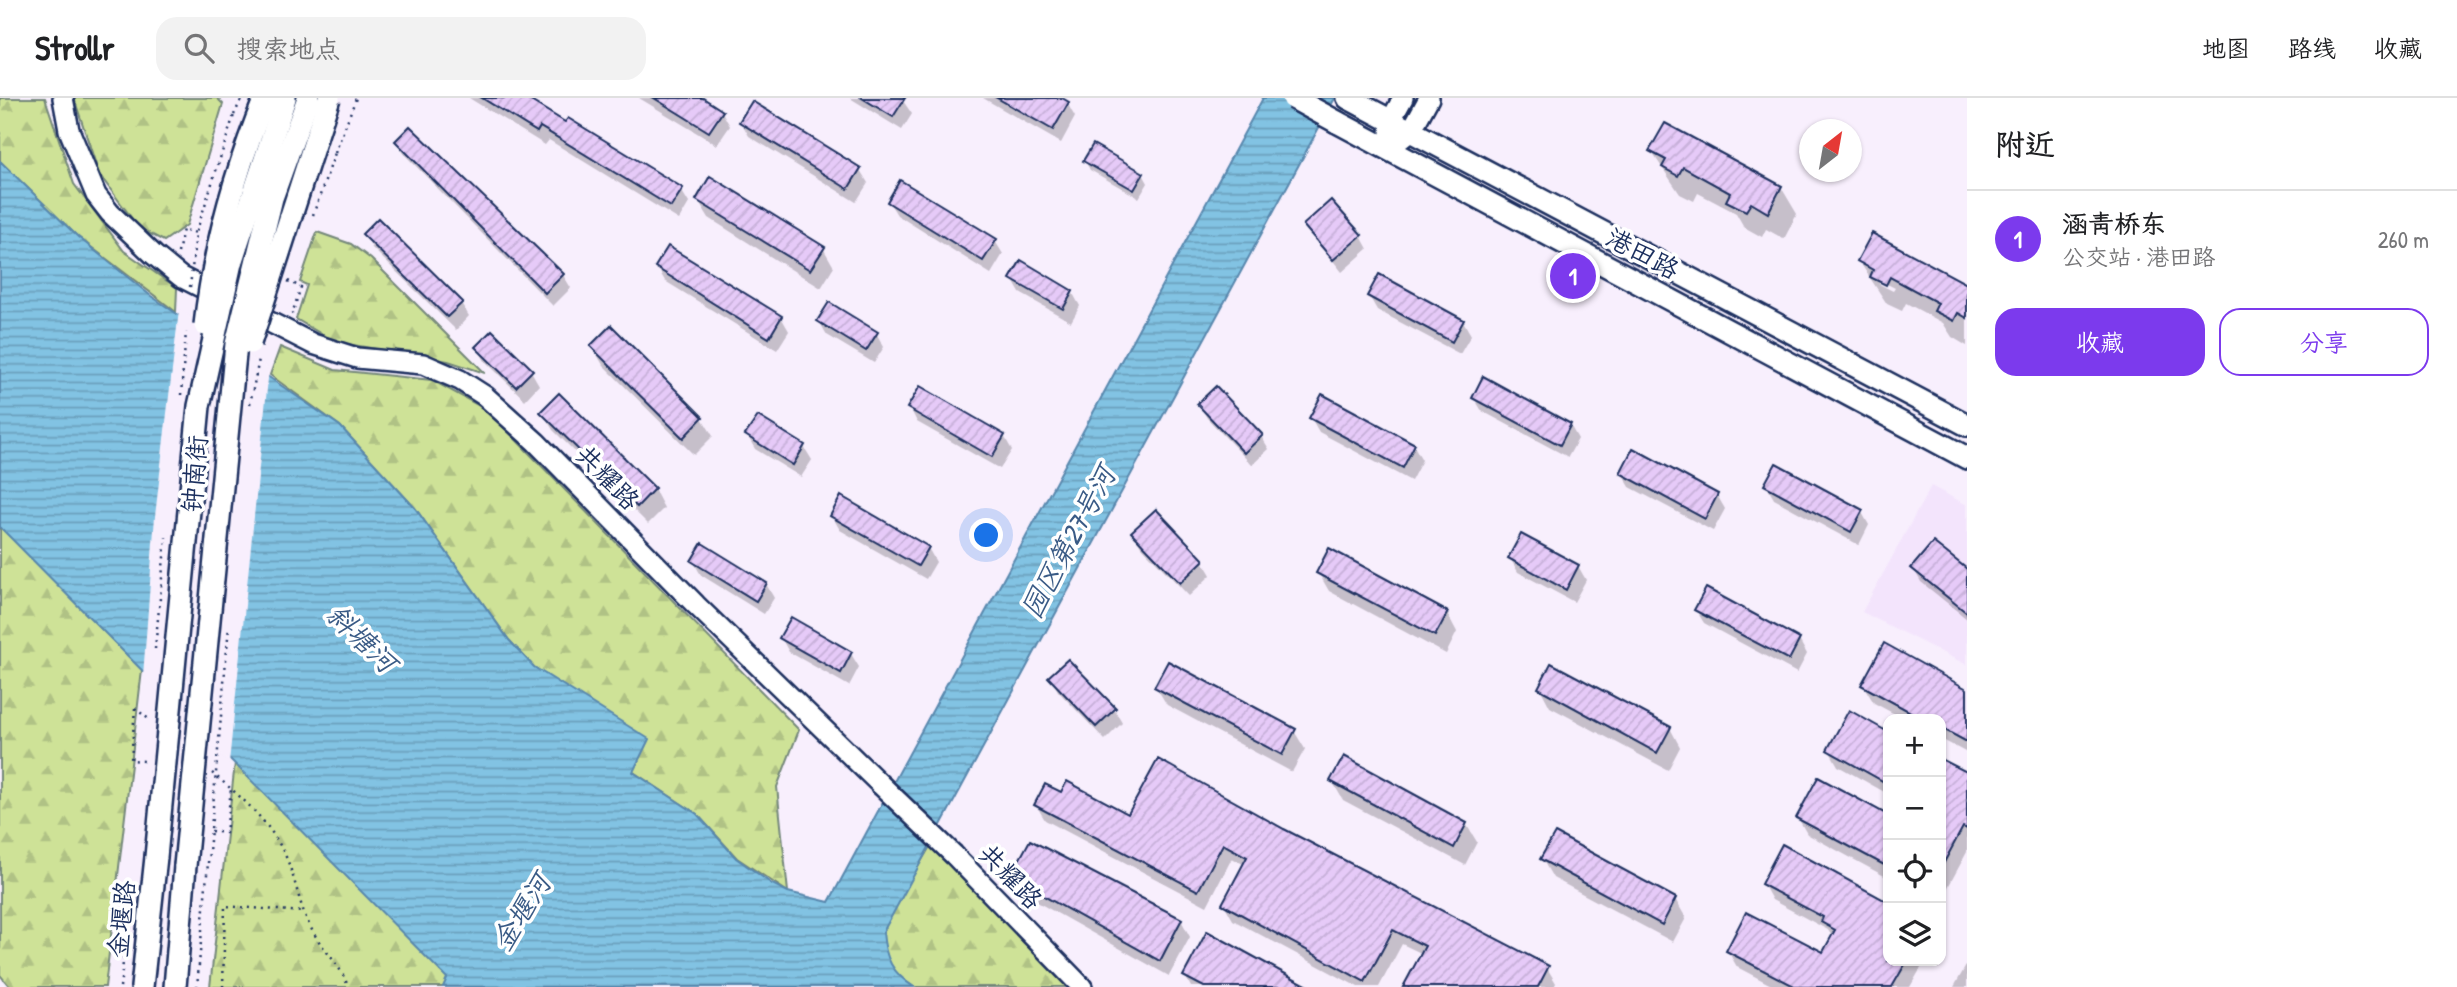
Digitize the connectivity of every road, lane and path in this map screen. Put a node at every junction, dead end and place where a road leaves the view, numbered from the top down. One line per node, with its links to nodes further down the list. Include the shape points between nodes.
1 (63, 98): 18 (street, 共耀路, via 69,130 96,195)
2 (242, 98): 12 (path)
3 (265, 98): 22 (main road, bridge, via 211,268)
4 (285, 98): 22 (main road, 钟南街, bridge, via 231,263)
5 (308, 98): 24 (main road, 钟南街, bridge, via 272,198 253,272 236,344)
6 (329, 98): 24 (main road, bridge)
7 (356, 98): 16 (path, bridge)
8 (1293, 98): 15 (main road, 港田路, bridge)
9 (1348, 98): 13 (main road, 港田路)
10 (1403, 98): 13 (street)
11 (1429, 98): 14 (street)
12 (234, 115)
13 (1391, 120): 14 (main road, 港田路); 15 (street)
14 (1411, 131): 15 (street); 25 (main road, 港田路)
15 (1388, 149): 26 (main road, 港田路)
16 (312, 217)
17 (196, 233): 18 (path, via 183,229)
18 (174, 271): 20 (street, 共耀路)
19 (288, 283): 20 (path, via 301,287)
20 (286, 332): 42 (street, 共耀路, bridge, via 348,356 423,364 485,396 537,442)
21 (259, 359): 23 (path, bridge)
22 (199, 406): 33 (main road, 钟南街, bridge)
23 (249, 411)
24 (227, 418): 38 (main road, 钟南街, bridge)
25 (1967, 425)
26 (1967, 458)
27 (229, 626): 32 (path, bridge)
28 (156, 726): 29 (path, via 135,708 131,760)
29 (147, 762)
30 (210, 771): 31 (path)
31 (231, 789): 32 (path, via 226,833); 35 (path, via 268,826 287,859)
32 (211, 831): 39 (path, bridge)
33 (156, 857): 37 (main road, 金堰路)
34 (133, 889): 36 (path)
35 (304, 912): 40 (path, via 225,906); 41 (path)
36 (120, 987)
37 (142, 987)
38 (175, 987)
39 (197, 987)
40 (223, 987)
41 (348, 987)
42 (1082, 987)

